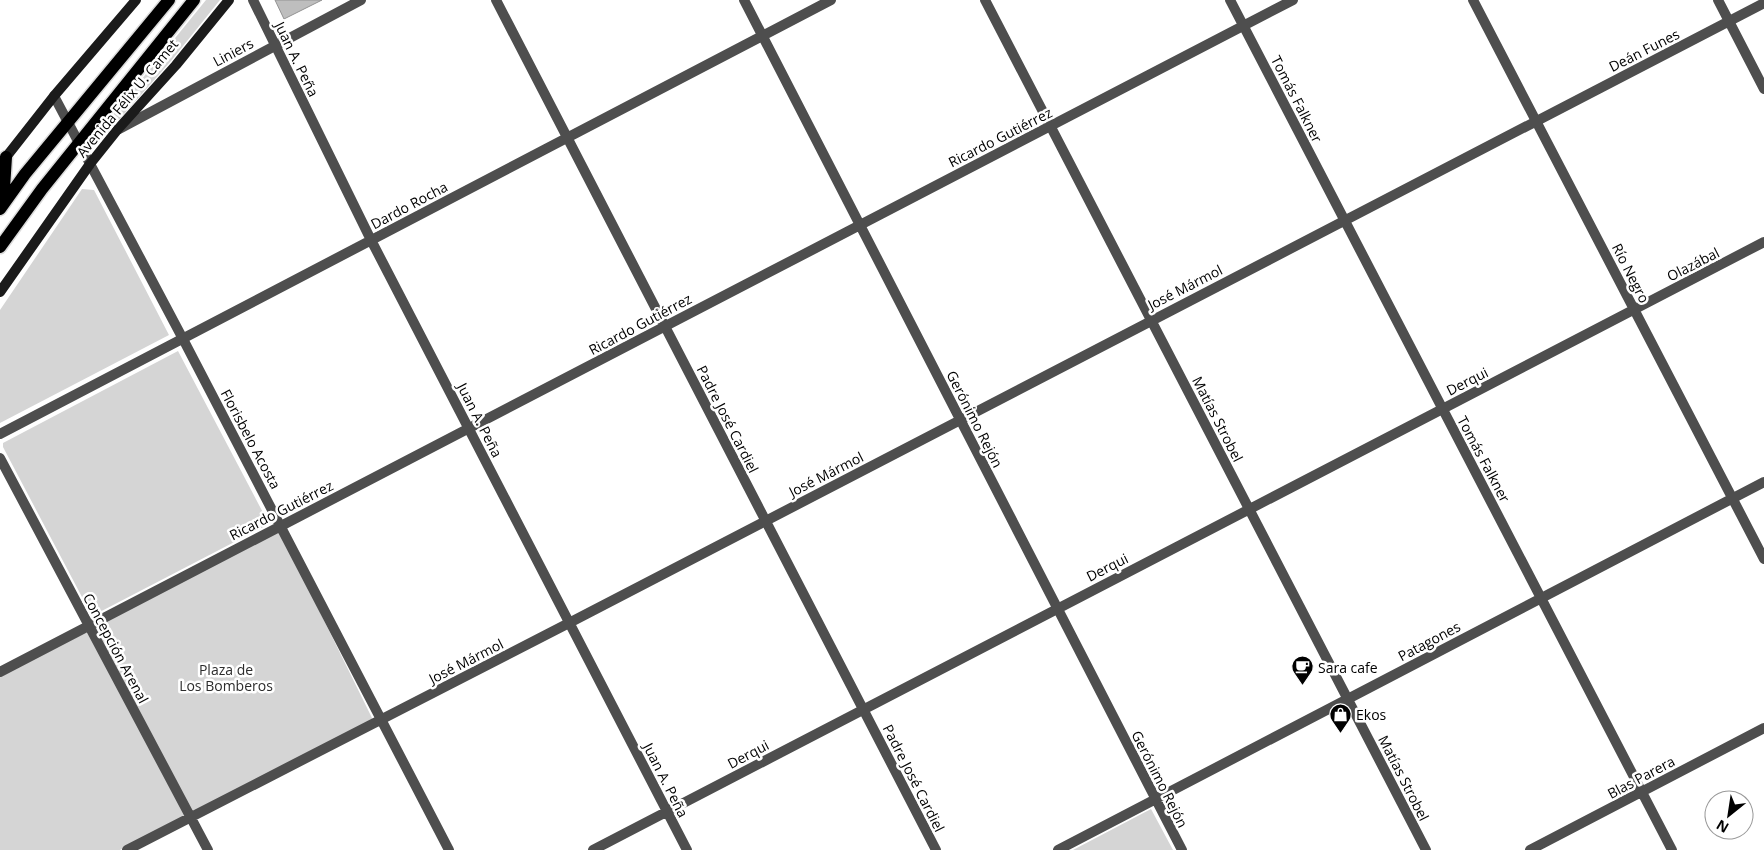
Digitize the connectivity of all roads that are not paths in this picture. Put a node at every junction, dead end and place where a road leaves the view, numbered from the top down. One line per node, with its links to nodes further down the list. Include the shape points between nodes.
1 (136, 0): 21 (main road)
2 (169, 0): 23 (main road)
3 (194, 0): 27 (main road, Avenida Félix U. Camet)
4 (229, 0): 25 (main road, Avenida Félix U. Camet, via 176,66)
5 (253, 0): 19 (street, Juan A. Peña)
6 (361, 0): 19 (street, Liniers)
7 (496, 0): 26 (street, Padre José Cardiel)
8 (744, 0): 18 (street, Gerónimo Rejón)
9 (831, 0): 18 (street, Dardo Rocha)
10 (985, 0): 24 (street, Matías Strobel)
11 (1230, 0): 17 (street, Tomás Falkner)
12 (1294, 0): 17 (street, Ricardo Gutiérrez)
13 (1473, 0): 22 (street, Río Negro)
14 (1718, 0): 16 (street)
15 (1764, 3): 16 (street, Deán Funes)
16 (1729, 21): 20 (street); 22 (street, Deán Funes)
17 (1243, 26): 24 (street, Ricardo Gutiérrez); 31 (street, Tomás Falkner)
18 (762, 36): 26 (street, Dardo Rocha); 32 (street, Gerónimo Rejón)
19 (276, 45): 25 (street, Liniers); 33 (street, Juan A. Peña)
20 (1764, 89)
21 (54, 96): 23 (street, Florisbelo Acosta); 28 (main road)
22 (1536, 121): 31 (street, José Mármol); 37 (street, Río Negro)
23 (68, 122): 27 (street, Florisbelo Acosta); 30 (main road)
24 (1051, 126): 32 (street, Ricardo Gutiérrez); 38 (street, Matías Strobel)
25 (118, 129): 29 (main road, Avenida Félix U. Camet)
26 (567, 138): 33 (street, Dardo Rocha); 39 (street, Padre José Cardiel)
27 (79, 143): 29 (street, Florisbelo Acosta); 35 (main road, Avenida Félix U. Camet)
28 (3, 161): 30 (main road)
29 (90, 164): 36 (main road, Avenida Félix U. Camet); 40 (street, Florisbelo Acosta)
30 (1, 207)
31 (1344, 220): 38 (street, José Mármol); 41 (street, Tomás Falkner)
32 (859, 225): 39 (street, Ricardo Gutiérrez); 42 (street, Gerónimo Rejón)
33 (371, 240): 40 (street, Dardo Rocha); 43 (street, Juan A. Peña)
34 (1764, 242): 37 (street, Olazábal)
35 (0, 247)
36 (0, 292)
37 (1634, 310): 41 (street, Derqui); 47 (street, Río Negro)
38 (1152, 320): 42 (street, José Mármol); 48 (street, Matías Strobel)
39 (665, 326): 43 (street, Ricardo Gutiérrez); 49 (street, Padre José Cardiel)
40 (183, 338): 44 (street, Dardo Rocha); 50 (street, Florisbelo Acosta)
41 (1443, 409): 48 (street, Derqui); 52 (street, Tomás Falkner)
42 (960, 420): 49 (street, José Mármol); 53 (street, Gerónimo Rejón)
43 (469, 428): 50 (street, Ricardo Gutiérrez); 54 (street, Juan A. Peña)
44 (0, 434)
45 (0, 458): 55 (street, Concepción Arenal)
46 (1764, 482): 47 (street, Patagones)
47 (1732, 498): 51 (street, Río Negro); 52 (street, Patagones)
48 (1250, 509): 53 (street, Derqui); 57 (street, Matías Strobel)
49 (765, 521): 54 (street, José Mármol); 58 (street, Padre José Cardiel)
50 (280, 525): 55 (street, Ricardo Gutiérrez); 59 (street, Florisbelo Acosta)
51 (1764, 559)
52 (1541, 598): 57 (street, Patagones); 61 (street, Tomás Falkner)
53 (1057, 609): 58 (street, Derqui); 62 (street, Gerónimo Rejón)
54 (569, 623): 59 (street, José Mármol); 63 (street, Juan A. Peña)
55 (88, 626): 56 (street, Ricardo Gutiérrez); 64 (street, Concepción Arenal)
56 (0, 672)
57 (1348, 699): 62 (street, Patagones); 73 (street, Matías Strobel)
58 (863, 710): 63 (street, Derqui); 70 (street, Padre José Cardiel)
59 (381, 720): 64 (street, José Mármol); 67 (street, Florisbelo Acosta)
60 (1764, 728): 61 (street, Blas Parera)
61 (1642, 792): 74 (street, Blas Parera); 75 (street, Tomás Falkner)
62 (1156, 799): 71 (street, Patagones); 72 (street, Gerónimo Rejón)
63 (667, 812): 68 (street, Derqui); 69 (street, Juan A. Peña)
64 (190, 816): 65 (street, José Mármol); 66 (street, Concepción Arenal)
65 (127, 850)
66 (208, 850)
67 (449, 850)
68 (594, 850)
69 (687, 850)
70 (936, 850)
71 (1058, 850)
72 (1182, 850)
73 (1426, 850)
74 (1530, 850)
75 (1672, 850)

